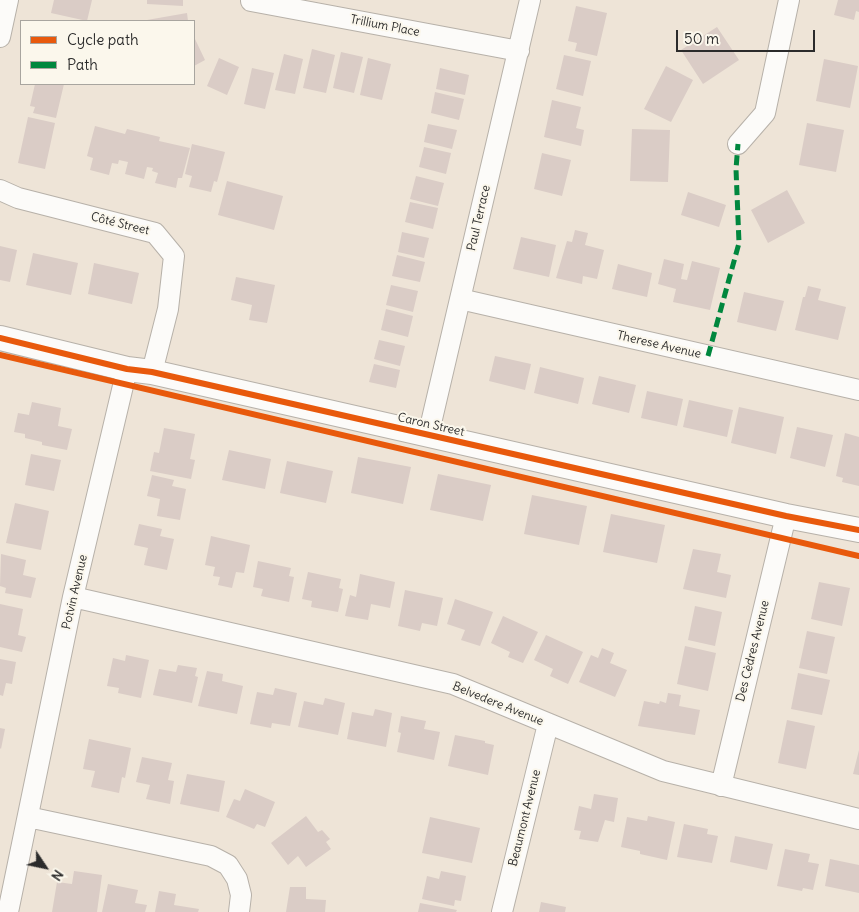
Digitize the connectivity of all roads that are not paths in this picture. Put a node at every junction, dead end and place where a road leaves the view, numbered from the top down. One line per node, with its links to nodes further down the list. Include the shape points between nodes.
1 (8, 0): 5 (street)
2 (530, 0): 6 (street, Paul Terrace)
3 (789, 0): 7 (street, via 765,113)
4 (251, 1): 6 (street, Trillium Place)
5 (0, 37)
6 (519, 51): 9 (street, Paul Terrace)
7 (738, 144)
8 (0, 190): 12 (street, Côté Street, via 18,198 156,233 174,256 168,309)
9 (460, 300): 13 (street, Therese Avenue); 14 (street, Paul Terrace)
10 (0, 338): 11 (street, Caron Street)
11 (127, 369): 12 (street, Caron Street); 17 (street, Potvin Avenue)
12 (152, 372): 14 (street, Caron Street)
13 (859, 390)
14 (428, 436): 15 (street, Caron Street)
15 (786, 516): 16 (street, Caron Street); 19 (street, Des Cèdres Avenue)
16 (859, 530)
17 (73, 597): 18 (street, Belvedere Avenue, via 453,684); 20 (street, Potvin Avenue)
18 (548, 724): 19 (street, Belvedere Avenue, via 663,771); 24 (street, Beaumont Avenue)
19 (720, 786): 21 (street, Belvedere Avenue)
20 (28, 817): 22 (street, Potvin Avenue); 23 (street, via 211,856 228,865 237,879 241,895)
21 (859, 819)
22 (8, 912)
23 (239, 912)
24 (502, 912)

